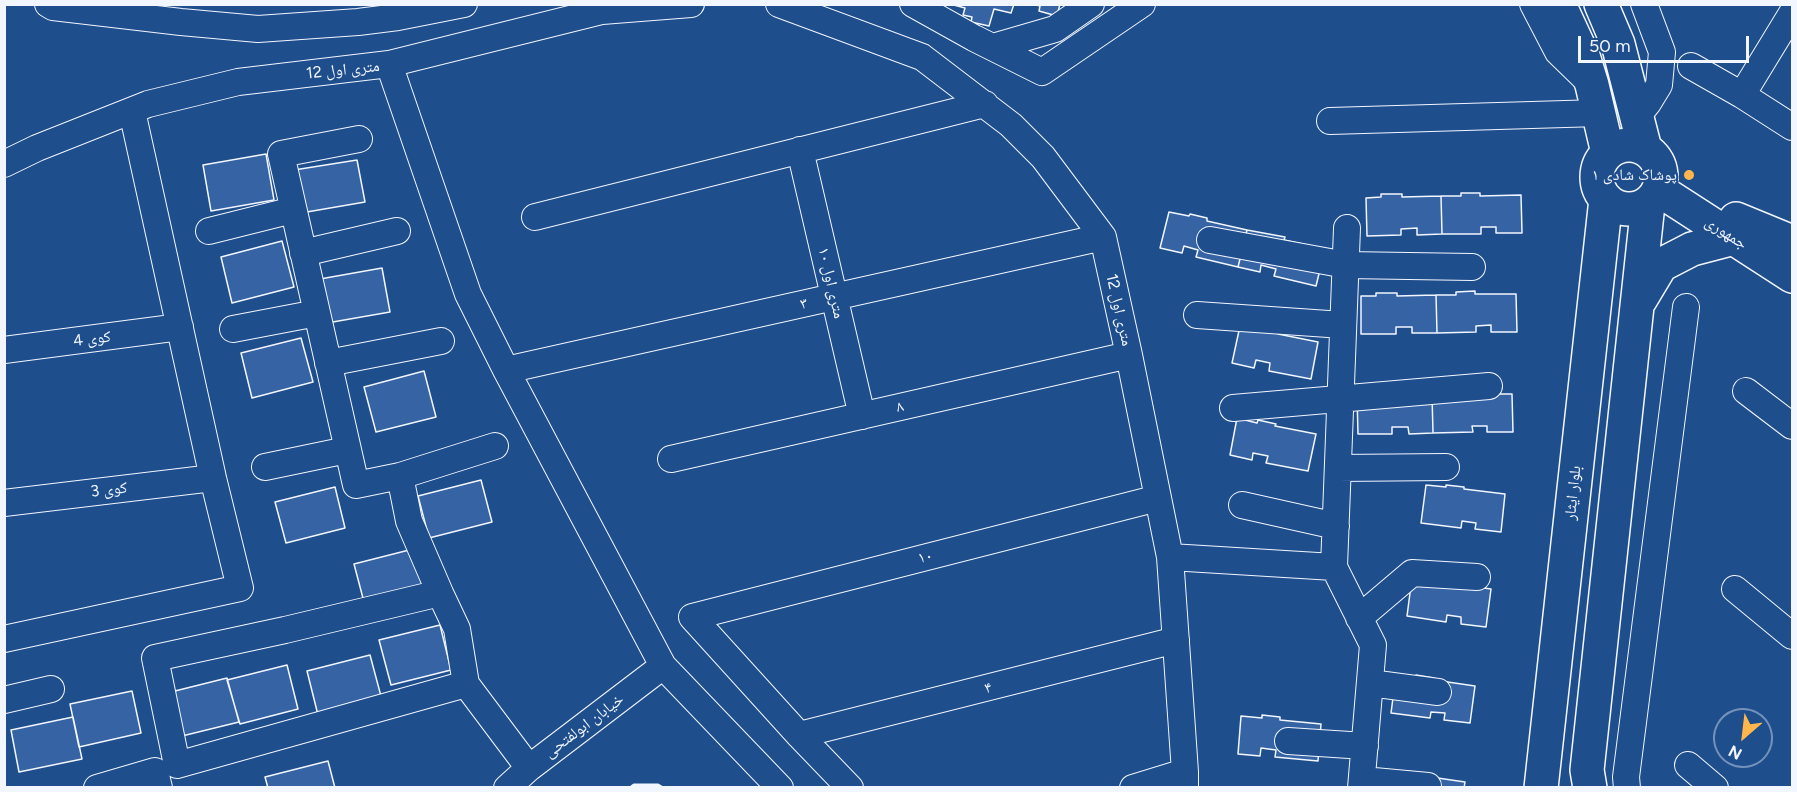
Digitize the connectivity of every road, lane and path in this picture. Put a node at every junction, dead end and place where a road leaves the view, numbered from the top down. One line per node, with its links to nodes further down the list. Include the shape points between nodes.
1 (48, 4): 2 (street, via 258,29 358,22)
2 (464, 4)
3 (691, 4): 14 (street, 12 متری اول, via 602,11)
4 (779, 4): 18 (street, 12 متری اول, via 922,57)
5 (913, 4): 13 (street)
6 (1091, 4): 13 (street, via 1055,29)
7 (1142, 4): 13 (street, via 1042,72)
8 (1533, 4): 17 (street, via 1558,52)
9 (1559, 4): 17 (main road, via 1583,56)
10 (1601, 4): 20 (main road, via 1618,44)
11 (1644, 4): 20 (street, via 1662,52 1659,85)
12 (1792, 14): 16 (street)
13 (993, 47)
14 (389, 64): 19 (street, 12 متری اول, via 238,82); 55 (street, via 468,294)
15 (1691, 66): 16 (street)
16 (1742, 95): 22 (street)
17 (1595, 99): 21 (street); 25 (main road)
18 (985, 104): 24 (street); 35 (street, 12 متری اول, via 1043,158)
19 (132, 111): 26 (street, 12 متری اول); 49 (street)
20 (1636, 118): 27 (main road)
21 (1330, 121)
22 (1792, 127)
23 (359, 139): 29 (street, via 281,154)
24 (800, 150): 30 (street); 43 (street, ۱۰ متری اول)
25 (1608, 153): 27 (main road, via 1630,145); 28 (main road, via 1601,161 1597,181)
26 (4, 164)
27 (1653, 179): 28 (main road, via 1640,208 1613,205); 32 (main road, جمهوری); 44 (main road)
28 (1606, 200): 103 (main road, بلوار ایثار)
29 (294, 210): 33 (street); 38 (street)
30 (535, 217)
31 (1347, 228): 40 (street)
32 (1735, 228): 37 (main road); 39 (main road, جمهوری); 42 (main road, جمهوری); 44 (main road, via 1661,265)
33 (209, 231)
34 (398, 231): 38 (street)
35 (1103, 237): 43 (street, ۳); 53 (street, 12 متری اول)
36 (1210, 240): 40 (street)
37 (1792, 242)
38 (303, 253): 46 (street)
39 (1792, 255)
40 (1346, 265): 41 (street); 48 (street)
41 (1472, 267)
42 (1792, 276)
43 (834, 297): 55 (street, ۳); 60 (street, ۱۰ متری اول)
44 (1637, 304): 104 (main road, via 1587,770)
45 (1686, 307): 105 (street)
46 (317, 313): 50 (street); 54 (street)
47 (1197, 315): 48 (street)
48 (1343, 325): 58 (street)
49 (180, 327): 52 (street, کوی 4); 69 (street)
50 (233, 329)
51 (441, 341): 54 (street)
52 (4, 350)
53 (1129, 355): 60 (street, ۸); 70 (street, 12 متری اول)
54 (328, 363): 63 (street)
55 (506, 370): 83 (street)
56 (1489, 386): 58 (street)
57 (1746, 391): 61 (street)
58 (1341, 399): 59 (street); 67 (street)
59 (1233, 408)
60 (862, 416): 64 (street, ۸)
61 (1792, 426)
62 (495, 446): 68 (street)
63 (347, 450): 65 (street); 68 (street, via 356,485)
64 (671, 459)
65 (265, 467)
66 (1446, 467): 67 (street)
67 (1338, 468): 73 (street)
68 (400, 477): 78 (street, via 409,521)
69 (213, 478): 71 (street, کوی 3); 81 (street, via 240,588)
70 (1158, 498): 74 (street, 12 متری اول); 89 (street, ۱۰, via 692,617)
71 (4, 503)
72 (1242, 505): 73 (street)
73 (1336, 526): 75 (street)
74 (1170, 557): 75 (street); 82 (street, 12 متری اول)
75 (1334, 567): 79 (street)
76 (1477, 577): 79 (street, via 1412,573)
77 (1735, 589): 80 (street)
78 (441, 593): 85 (street, via 457,629); 85 (street, via 155,658 177,765)
79 (1359, 618): 84 (street, via 1372,645)
80 (1792, 636)
81 (4, 639)
82 (1176, 640): 89 (street, ۴); 94 (street, 12 متری اول)
83 (663, 666): 93 (street, خیابان ابولفتحی); 100 (street)
84 (1370, 683): 87 (street); 91 (street)
85 (466, 684): 93 (street)
86 (51, 689): 88 (street)
87 (1438, 692)
88 (4, 699)
89 (799, 735): 101 (street)
90 (1288, 741): 91 (street)
91 (1365, 746): 95 (street)
92 (1688, 765): 106 (street)
93 (529, 768): 99 (street, خیابان ابولفتحی)
94 (1185, 780): 102 (street)
95 (1362, 784): 96 (street)
96 (1428, 786)
97 (97, 788): 98 (street, via 154,771)
98 (159, 788)
99 (507, 788)
100 (780, 788)
101 (850, 788)
102 (1133, 788)
103 (1541, 788)
104 (1590, 788)
105 (1627, 788)
106 (1714, 788)

